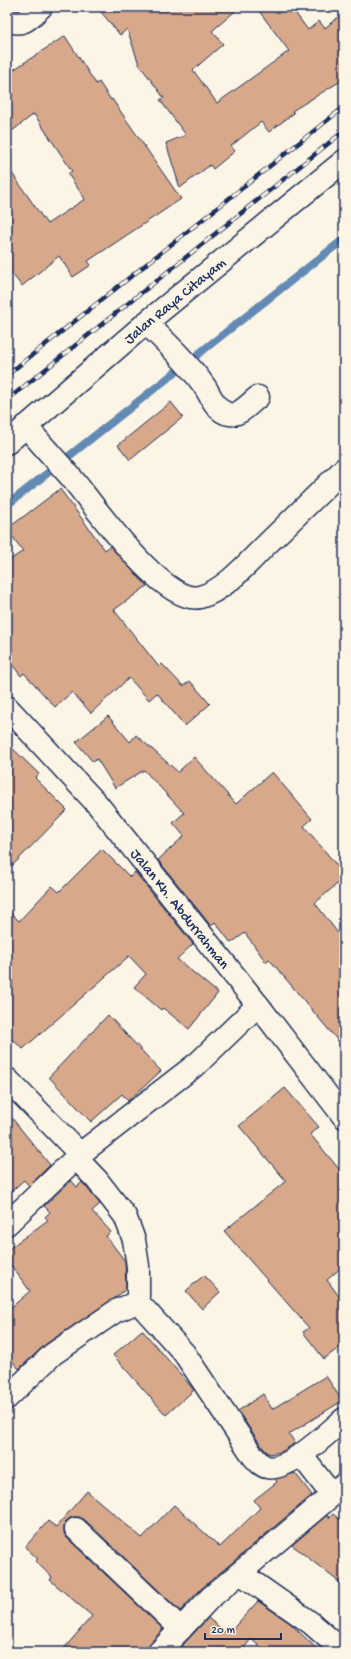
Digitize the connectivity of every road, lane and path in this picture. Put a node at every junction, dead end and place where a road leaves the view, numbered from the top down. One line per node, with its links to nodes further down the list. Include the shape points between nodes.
1 (41, 7): 2 (street, via 24,23 16,24)
2 (7, 20)
3 (344, 161): 4 (street, Jalan Raya Citayam)
4 (146, 323): 5 (street, via 200,380 224,412 239,412); 6 (street, Jalan Raya Citayam)
5 (258, 397)
6 (26, 426): 7 (street, Jalan Raya Citayam); 8 (street, via 126,547 169,588 184,595 198,597 218,590)
7 (7, 443)
8 (344, 469)
9 (7, 707): 10 (street, Jalan Kh. Abdurrahman, via 98,805)
10 (258, 1005): 12 (street, Jalan Kh. Abdurrahman); 13 (street, via 198,1063)
11 (7, 1079): 13 (street)
12 (344, 1117)
13 (78, 1156): 14 (street); 15 (street, via 125,1216 134,1240 138,1266)
14 (7, 1224)
15 (138, 1302): 16 (street, via 116,1311 53,1354); 18 (street, via 184,1353 260,1464 268,1468 289,1463)
16 (7, 1398)
17 (344, 1419): 18 (street)
18 (301, 1455): 19 (street)
19 (338, 1490): 21 (street)
20 (76, 1529): 22 (street)
21 (240, 1572): 22 (street, via 210,1598); 24 (street, via 311,1623)
22 (181, 1629): 23 (street)
23 (159, 1652)
24 (344, 1652)

